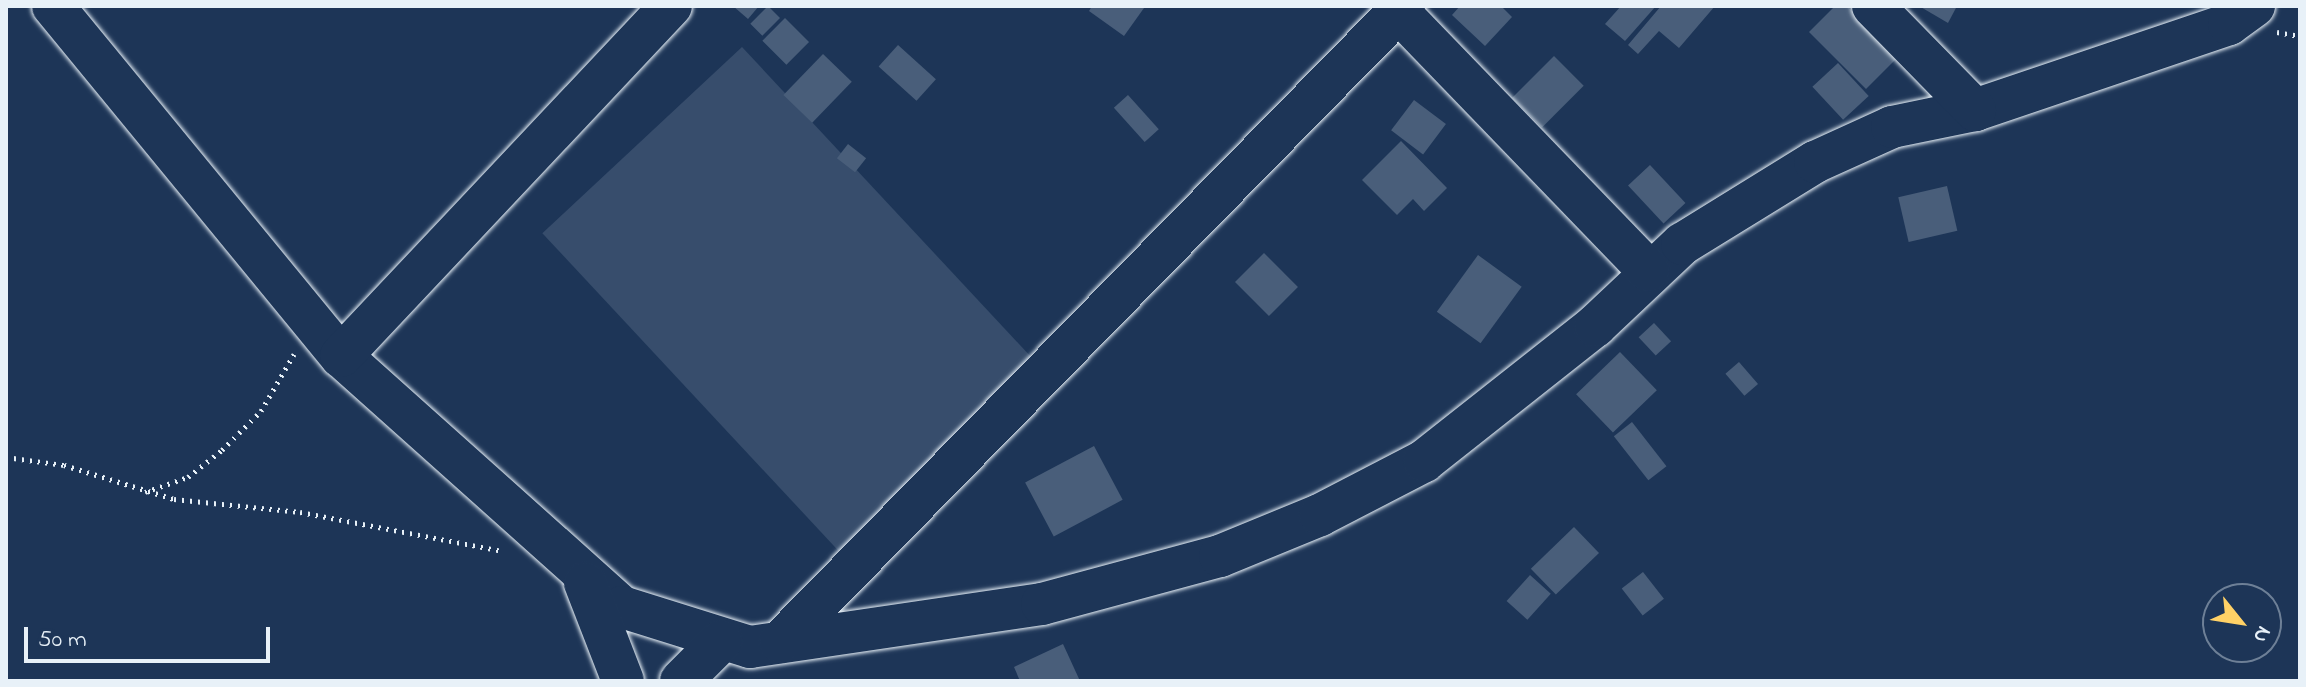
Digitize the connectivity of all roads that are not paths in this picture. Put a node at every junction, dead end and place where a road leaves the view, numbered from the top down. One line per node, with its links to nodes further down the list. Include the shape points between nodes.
1 (53, 6): 8 (street)
2 (671, 6): 8 (street)
3 (1873, 6): 6 (street)
4 (2254, 6): 6 (street, via 2229,24)
5 (1399, 8): 7 (street); 11 (street)
6 (1975, 110): 7 (street, via 1892,127 1815,162)
7 (1649, 271): 11 (street, via 1511,396 1424,461 1320,515 1220,556 1042,604)
8 (341, 356): 9 (street)
9 (578, 567): 10 (street, via 622,607); 12 (street)
10 (721, 641): 11 (street, via 750,647); 13 (street)
11 (780, 642)
12 (623, 681)
13 (681, 681)

